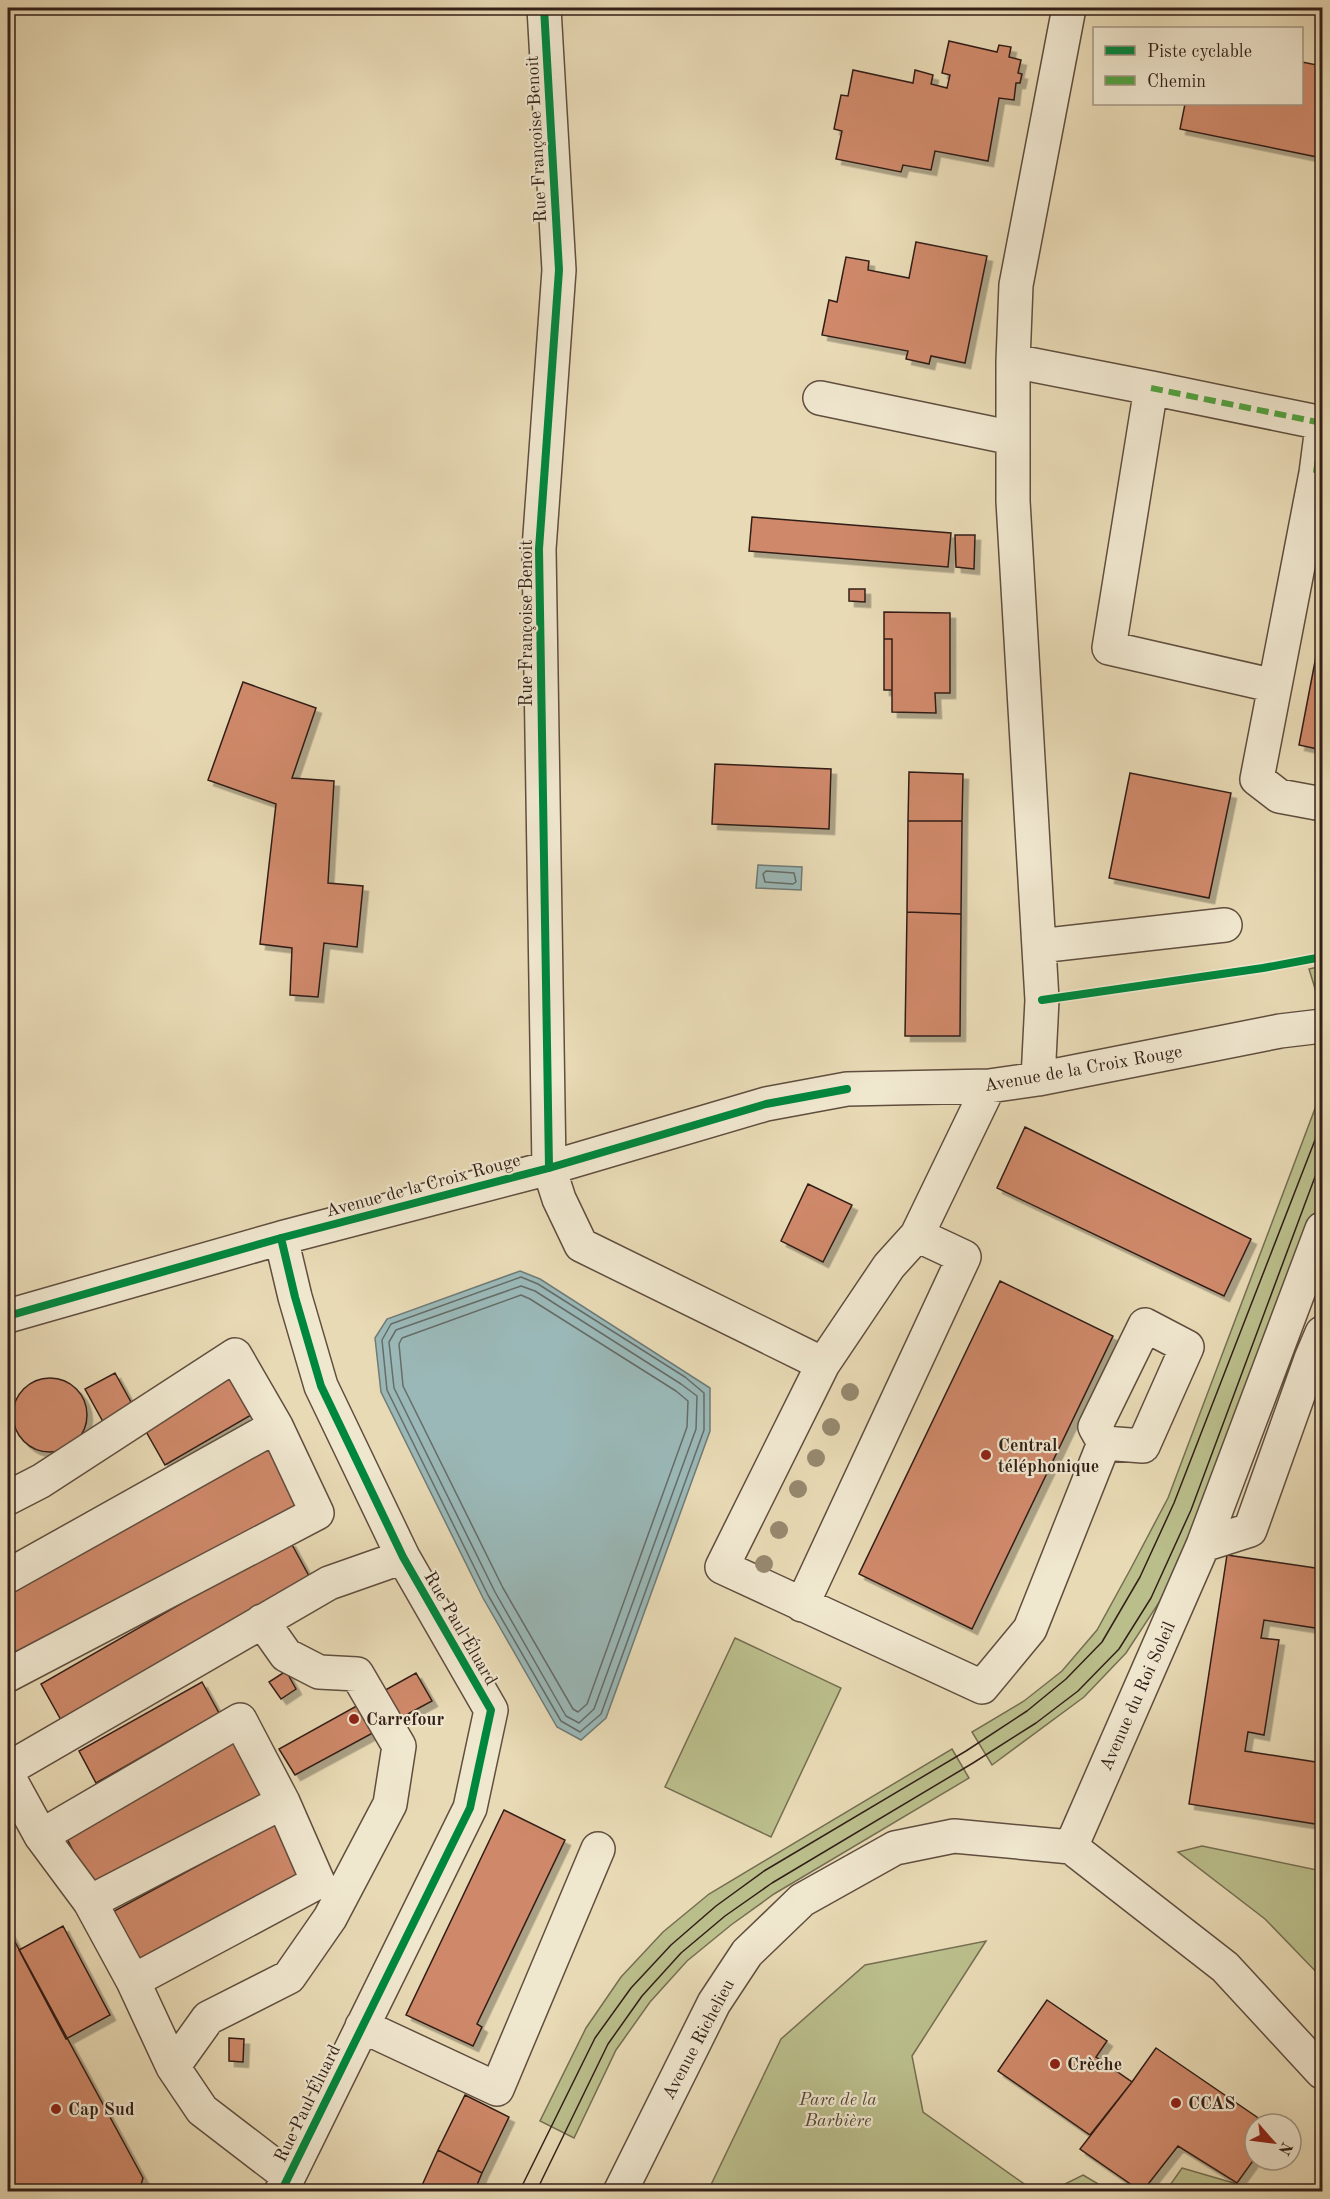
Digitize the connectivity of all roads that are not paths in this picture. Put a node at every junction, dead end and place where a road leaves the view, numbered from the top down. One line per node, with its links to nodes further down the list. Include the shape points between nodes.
1 (544, 8): 15 (street, Rue Françoise Benoit, via 559,270 540,549)
2 (1069, 8): 3 (street, via 1016,285)
3 (1013, 361): 4 (street); 7 (street)
4 (1151, 388): 6 (street); 8 (street, via 1109,648)
5 (820, 398): 7 (street)
6 (1323, 425): 8 (street)
7 (1013, 438): 11 (street, via 1013,501)
8 (1275, 686): 9 (street, via 1257,779 1279,795)
9 (1323, 804)
10 (1225, 925): 11 (street)
11 (1039, 946): 13 (street, via 1042,1000)
12 (1323, 1026): 13 (street, Avenue de la Croix Rouge)
13 (1038, 1079): 14 (street, Avenue de la Croix Rouge)
14 (989, 1086): 15 (street, Avenue de la Croix Rouge, via 847,1089 824,1093 766,1104); 17 (street)
15 (549, 1168): 18 (street, Avenue de la Croix Rouge); 21 (street, Rue Françoise Benoit, via 581,1245)
16 (1323, 1229): 25 (street, Avenue du Roi Soleil)
17 (917, 1235): 21 (street, via 889,1266); 28 (street, via 964,1257)
18 (281, 1238): 19 (street, Avenue de la Croix Rouge); 26 (street, Rue Paul Éluard, via 321,1386)
19 (8, 1316)
20 (1323, 1333): 25 (street, via 1250,1530)
21 (823, 1364): 28 (street, via 722,1567)
22 (276, 1426): 24 (street, via 235,1355 41,1481); 27 (street); 30 (street, via 317,1513)
23 (1104, 1443): 28 (street, via 1030,1629 982,1687)
24 (8, 1498)
25 (1203, 1545): 35 (street, Avenue du Roi Soleil)
26 (403, 1557): 29 (street, via 329,1583); 39 (street, Rue Paul Éluard, via 491,1710 470,1808)
27 (8, 1576)
28 (802, 1605)
29 (262, 1620): 31 (street); 40 (street, via 286,1654 319,1672 357,1674 399,1746 390,1804 330,1918 289,1977 208,2018)
30 (8, 1676)
31 (8, 1769)
32 (8, 1776): 34 (street)
33 (283, 1802): 34 (street, via 240,1720); 37 (street); 38 (street, via 318,1881)
34 (41, 1836): 37 (street)
35 (1071, 1847): 41 (street, via 1225,1967); 43 (street, Avenue Richelieu, via 954,1836 895,1848 802,1900 747,1953 714,2003)
36 (598, 1849): 39 (street, via 496,2089)
37 (90, 1902): 38 (street)
38 (133, 1981): 40 (street)
39 (362, 2026): 42 (street, Rue Paul Éluard)
40 (173, 2067): 42 (street, via 202,2110)
41 (1323, 2072)
42 (284, 2184)
43 (620, 2192)

